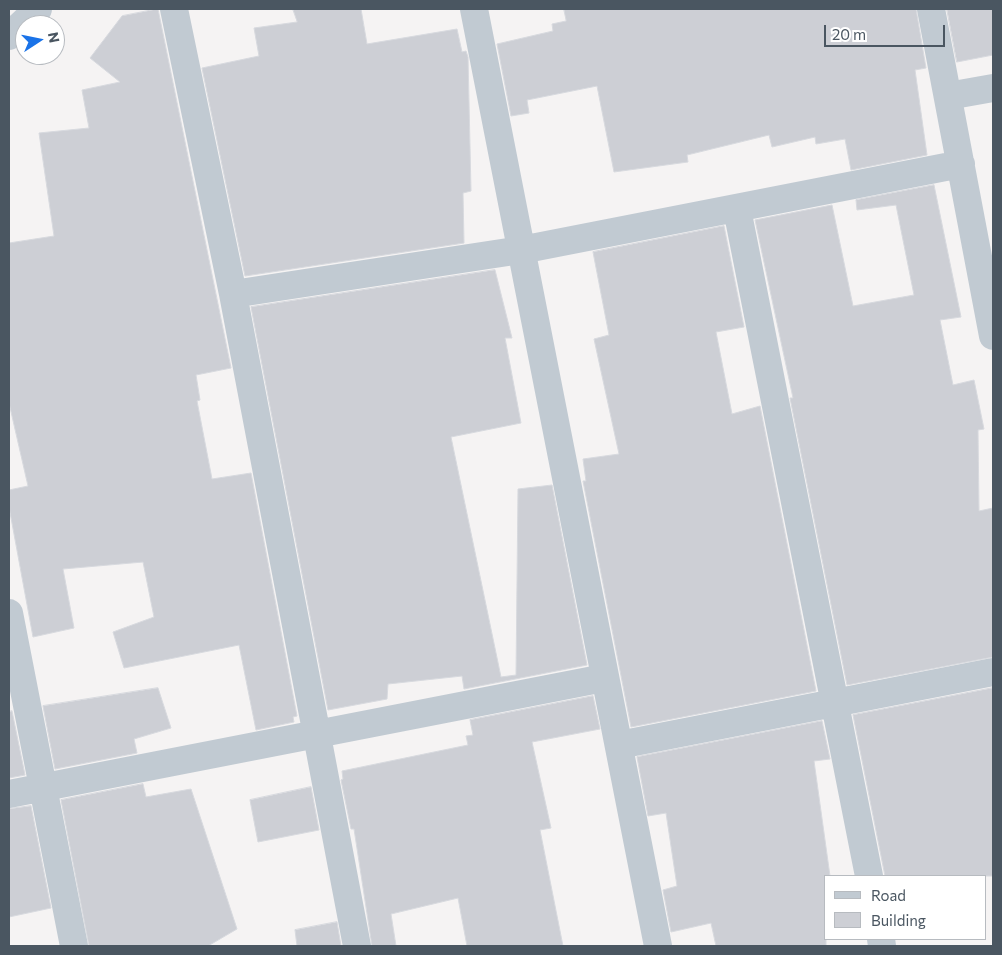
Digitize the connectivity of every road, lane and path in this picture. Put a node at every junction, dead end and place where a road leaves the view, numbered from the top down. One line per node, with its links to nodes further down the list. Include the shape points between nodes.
1 (38, 9): 5 (street)
2 (174, 9): 11 (street)
3 (474, 9): 10 (street)
4 (931, 9): 7 (street)
5 (9, 36)
6 (993, 88): 7 (street)
7 (948, 96): 8 (street)
8 (961, 164): 9 (street); 12 (street)
9 (737, 209): 10 (street); 16 (street)
10 (521, 250): 11 (street); 15 (street)
11 (233, 294): 17 (street)
12 (993, 336)
13 (9, 613): 19 (street)
14 (993, 672): 16 (street)
15 (604, 678): 17 (street); 18 (street)
16 (836, 704): 18 (street); 21 (street)
17 (315, 734): 19 (street); 23 (street)
18 (620, 745): 24 (street)
19 (43, 788): 20 (street); 22 (street)
20 (9, 794)
21 (869, 875)
22 (74, 946)
23 (357, 946)
24 (658, 946)

